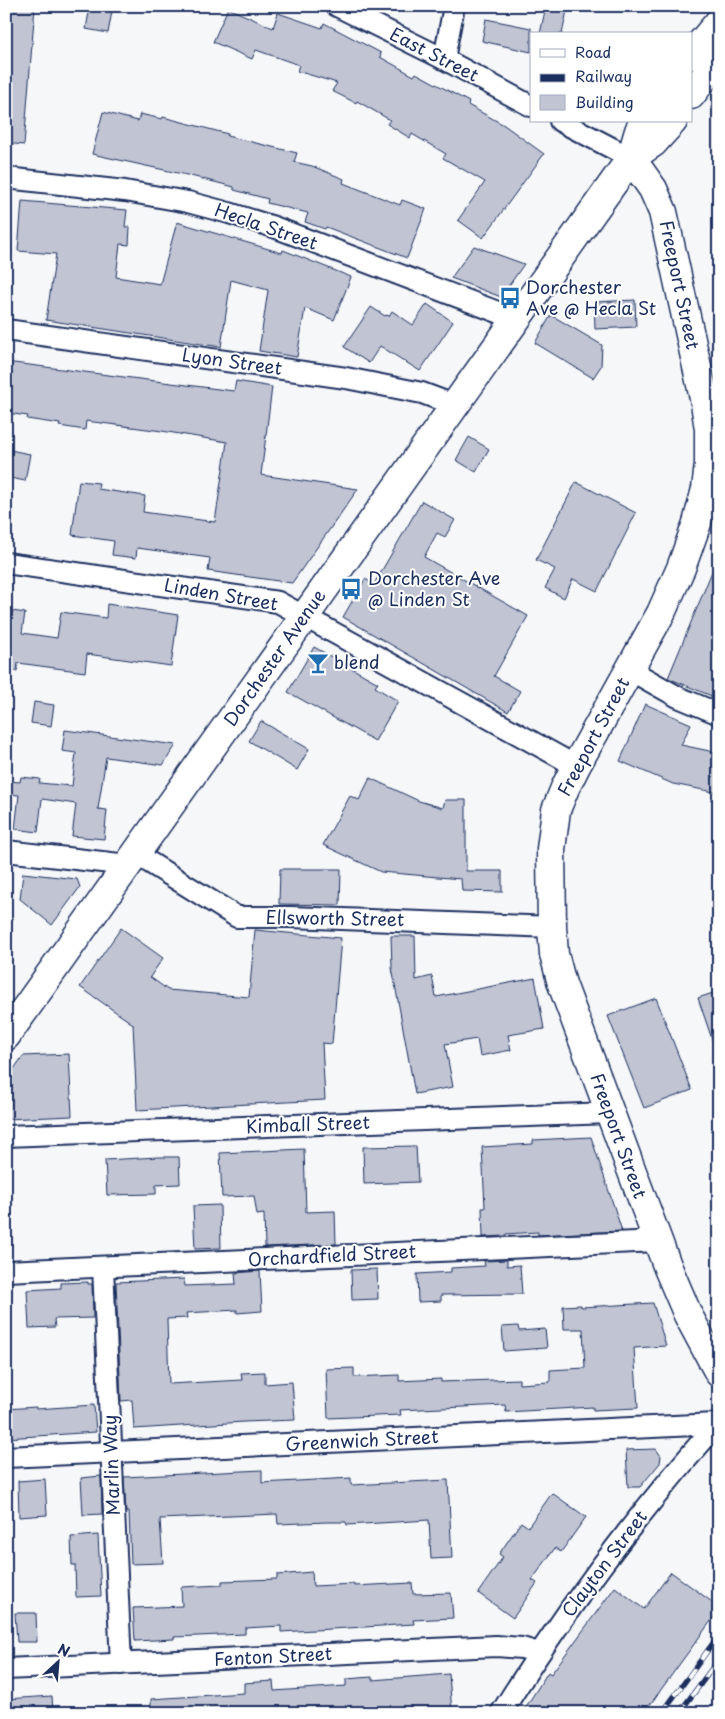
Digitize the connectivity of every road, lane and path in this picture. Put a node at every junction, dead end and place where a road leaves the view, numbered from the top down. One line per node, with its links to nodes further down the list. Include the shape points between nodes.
1 (337, 6): 6 (street, East Street)
2 (454, 6): 6 (street)
3 (719, 22): 4 (main road)
4 (692, 54)
5 (719, 58): 7 (main road)
6 (444, 59): 8 (street, East Street)
7 (692, 95)
8 (530, 105)
9 (562, 122): 12 (street)
10 (644, 122): 12 (main road, Dorchester Avenue)
11 (672, 122): 12 (main road, Dorchester Avenue, via 653,143)
12 (631, 158): 14 (main road, Dorchester Avenue); 19 (main road, Freeport Street, via 653,189 663,212 705,403 709,453 704,500 681,568 662,613)
13 (6, 178): 14 (street, Hecla Street, via 125,190 229,213)
14 (516, 319): 16 (main road, Dorchester Avenue)
15 (6, 330): 16 (street, Lyon Street, via 346,378 422,393)
16 (454, 405): 18 (main road, Dorchester Avenue)
17 (6, 563): 18 (street, Linden Street, via 269,600)
18 (305, 616): 21 (street, Linden Street); 23 (main road, Dorchester Avenue)
19 (630, 670): 20 (street, via 678,697); 21 (main road, Freeport Street)
20 (719, 714)
21 (576, 766): 24 (main road, Freeport Street, via 560,799 551,837)
22 (6, 851): 23 (street)
23 (132, 859): 24 (street, Ellsworth Street, via 237,917); 25 (main road, Dorchester Avenue)
24 (552, 926): 26 (main road, Freeport Street, via 554,954 562,984)
25 (6, 1036)
26 (610, 1113): 27 (street, Kimball Street); 28 (main road, Freeport Street)
27 (6, 1136)
28 (657, 1241): 29 (street, Orchardfield Street); 31 (main road, Freeport Street, via 688,1315)
29 (103, 1267): 30 (street, Orchardfield Street); 33 (street, Marlin Way)
30 (6, 1271)
31 (719, 1373)
32 (718, 1423): 33 (street, Greenwich Street); 35 (street, Clayton Street, via 622,1539)
33 (112, 1452): 34 (street, Greenwich Street); 36 (street, Marlin Way)
34 (6, 1457)
35 (539, 1653): 36 (street, Fenton Street, via 496,1646); 38 (street, Clayton Street)
36 (121, 1664): 37 (street, Fenton Street)
37 (6, 1669)
38 (501, 1713)

